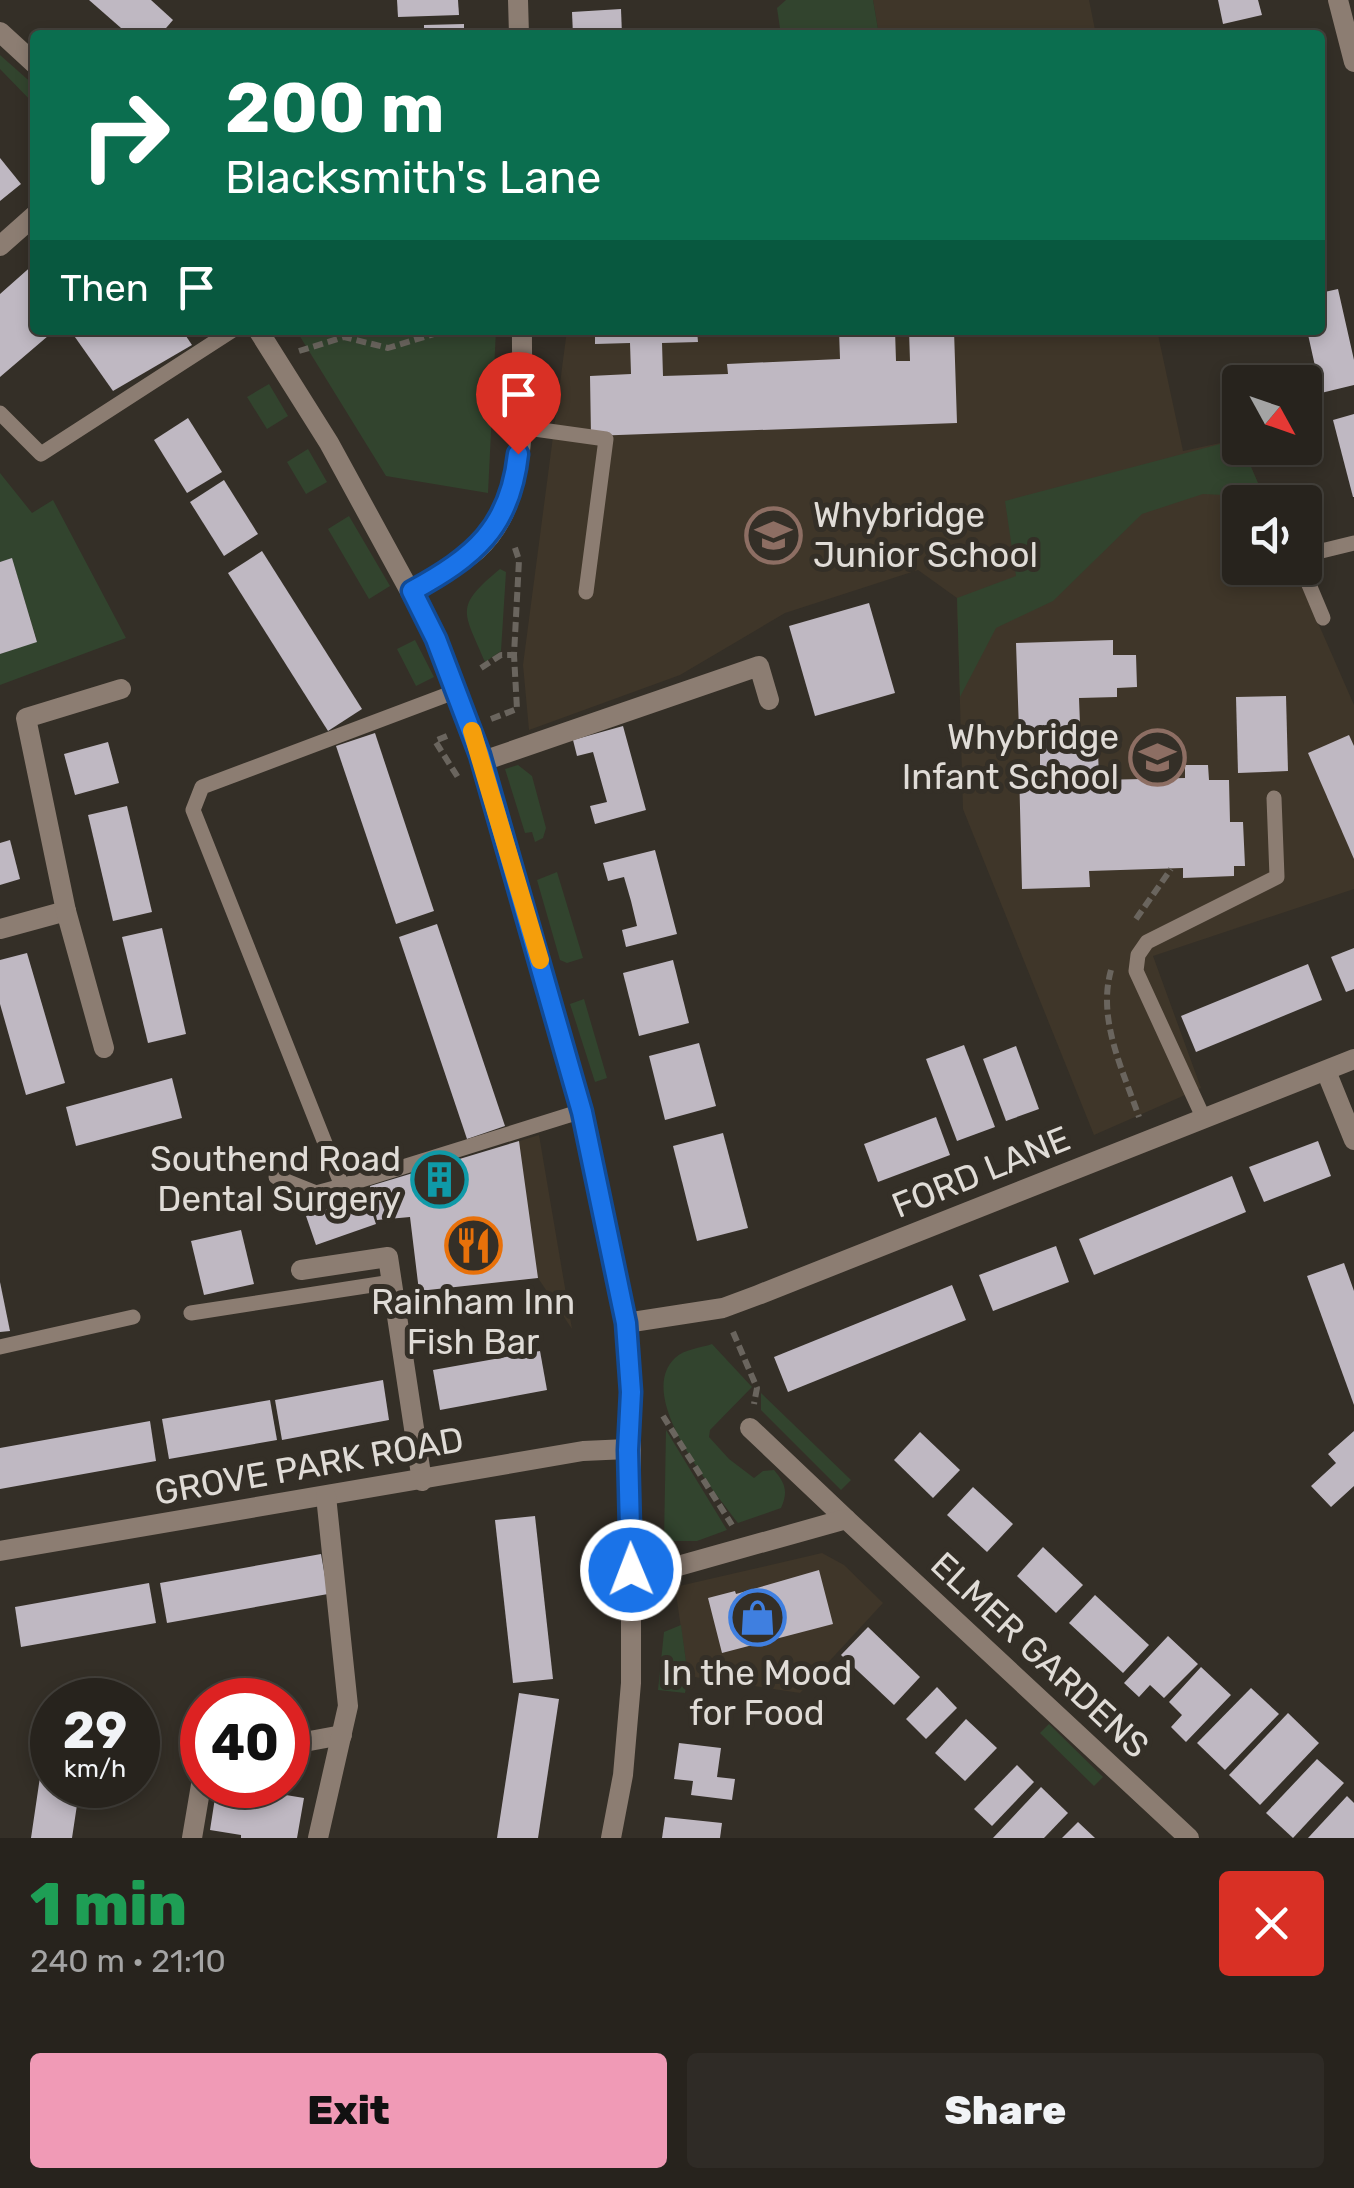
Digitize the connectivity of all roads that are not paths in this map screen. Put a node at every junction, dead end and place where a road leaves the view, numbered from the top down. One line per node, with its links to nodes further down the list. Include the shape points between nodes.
1 (518, 0): 3 (street)
2 (1338, 0): 6 (street)
3 (519, 30)
4 (0, 32): 5 (street)
5 (30, 59)
6 (1354, 62)
7 (30, 219): 8 (street)
8 (0, 246)
9 (225, 335): 12 (lane, via 40,454)
10 (261, 335): 17 (street)
11 (522, 335): 13 (street)
12 (0, 413)
13 (520, 427): 17 (street, via 515,482 498,524 478,549); 18 (lane, via 606,439)
14 (1354, 543): 15 (lane)
15 (1322, 551)
16 (1309, 585): 19 (lane)
17 (412, 591): 21 (street)
18 (586, 592)
19 (1324, 618)
20 (121, 688): 25 (street, via 26,718)
21 (457, 691): 23 (street); 34 (lane, via 202,786 193,810)
22 (769, 700): 23 (street, via 758,666)
23 (482, 761): 30 (street)
24 (1274, 798): 31 (lane, via 1277,877 1147,942 1138,955 1136,971)
25 (66, 911): 26 (street); 27 (street)
26 (0, 929)
27 (104, 1048)
28 (1354, 1060): 29 (street, FORD LANE)
29 (1326, 1070): 31 (street, FORD LANE); 32 (street)
30 (582, 1112): 34 (lane); 39 (street)
31 (1204, 1119): 39 (street, FORD LANE, via 722,1308)
32 (1354, 1140)
33 (276, 1176): 34 (lane, via 316,1193)
34 (342, 1186)
35 (301, 1270): 36 (street, via 388,1256)
36 (392, 1282): 37 (lane); 43 (street)
37 (191, 1313)
38 (132, 1317): 40 (lane)
39 (626, 1323): 42 (street)
40 (0, 1348)
41 (750, 1428): 45 (street, ELMER GARDENS)
42 (628, 1450): 43 (street, GROVE PARK ROAD, via 584,1451); 47 (street)
43 (422, 1480): 44 (street, GROVE PARK ROAD)
44 (326, 1496): 46 (street, GROVE PARK ROAD); 48 (street, via 348,1706)
45 (846, 1519): 47 (street, via 664,1570); 54 (street, ELMER GARDENS)
46 (0, 1551)
47 (631, 1570): 53 (street, via 631,1683)
48 (342, 1735): 49 (street); 52 (street)
49 (310, 1742)
50 (197, 1808): 51 (street)
51 (192, 1838)
52 (318, 1838)
53 (612, 1838)
54 (1190, 1838)

